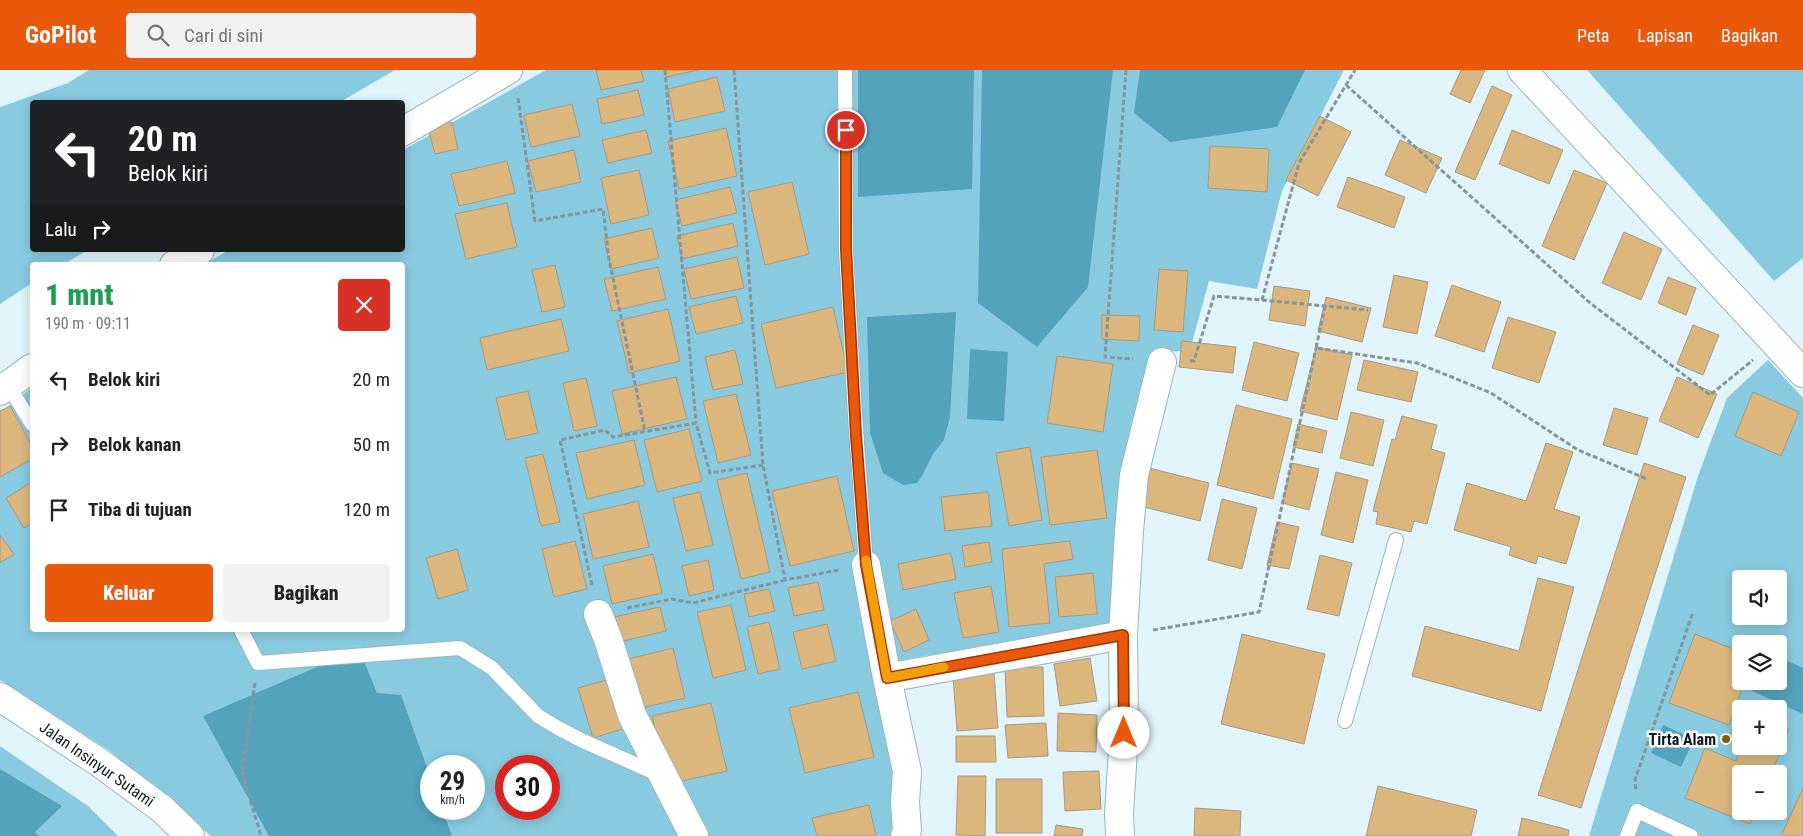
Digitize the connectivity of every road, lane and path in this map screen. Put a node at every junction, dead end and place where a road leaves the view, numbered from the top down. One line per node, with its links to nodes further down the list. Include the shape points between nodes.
1 (665, 70): 22 (path)
2 (734, 70): 24 (path)
3 (845, 70): 27 (lane, via 846,249)
4 (1126, 70): 17 (path, via 1104,357)
5 (1355, 70): 8 (path)
6 (1522, 70): 15 (street)
7 (513, 79): 9 (street); 23 (path, via 534,221 603,210 609,259)
8 (1346, 85): 12 (path, via 1299,163); 15 (path, via 1589,302 1710,395)
9 (405, 131)
10 (197, 252): 11 (street)
11 (179, 262)
12 (1262, 300): 13 (path); 17 (path, via 1214,296 1194,361)
13 (1325, 306): 14 (path); 16 (path)
14 (1368, 310)
15 (1774, 342): 19 (street)
16 (1316, 348): 25 (path, via 1416,363 1491,393 1578,450); 32 (path, via 1258,612)
17 (1162, 362): 32 (street, via 1134,475)
18 (30, 369): 20 (street)
19 (1803, 373)
20 (4, 388): 21 (lane)
21 (30, 421)
22 (696, 423): 23 (path); 24 (path, via 710,472)
23 (645, 432): 30 (path, via 612,437 605,430 560,440)
24 (763, 465): 28 (path)
25 (1647, 479)
26 (1396, 540): 36 (lane)
27 (866, 565): 28 (path); 34 (street)
28 (785, 580): 30 (path, via 693,602 672,599)
29 (1693, 612): 38 (path)
30 (598, 614): 37 (street, via 632,715)
31 (243, 632): 33 (lane)
32 (1123, 635): 34 (street); 43 (street)
33 (258, 663): 37 (lane, via 460,648 492,668 538,716); 40 (path, via 242,772)
34 (887, 678): 42 (street, via 907,771)
35 (0, 697): 39 (street, Jalan Insinyur Sutami, via 100,763 162,809)
36 (1345, 721)
37 (663, 776): 41 (street)
38 (1635, 780)
39 (190, 836)
40 (261, 836)
41 (694, 836)
42 (905, 836)
43 (1120, 836)
44 (1627, 836): 45 (lane, via 1637,812)
45 (1691, 836)

